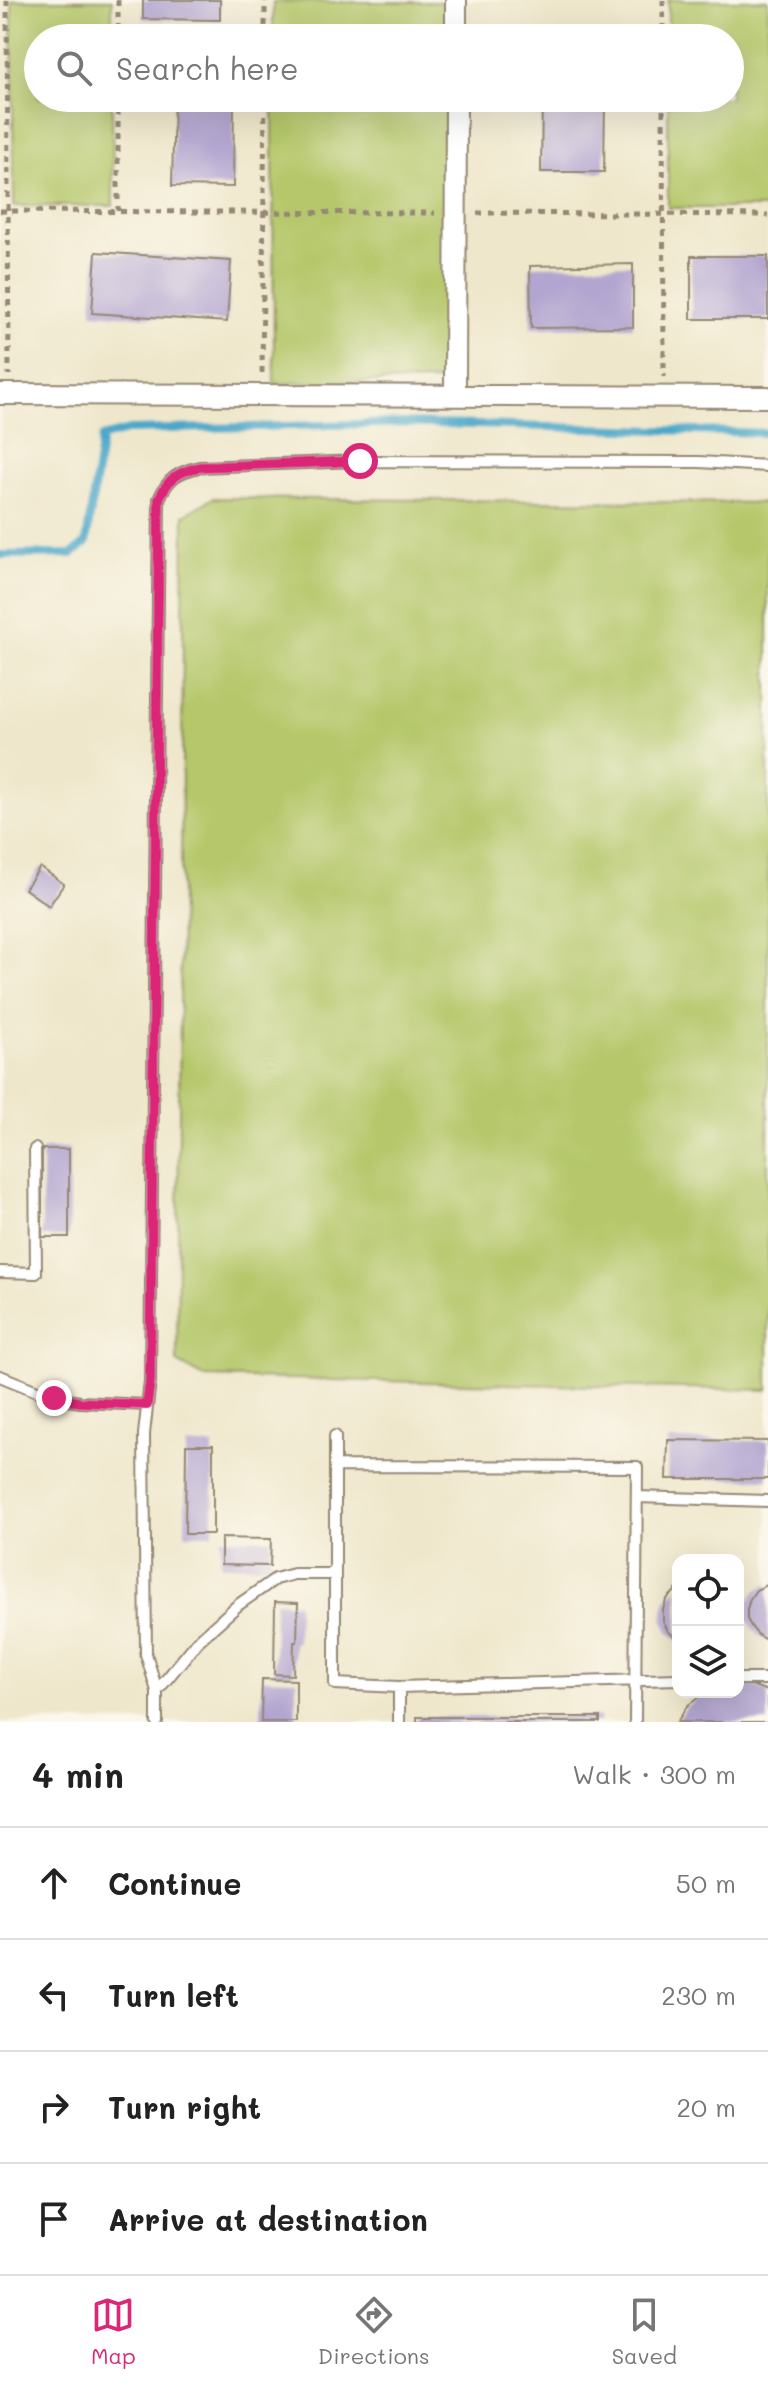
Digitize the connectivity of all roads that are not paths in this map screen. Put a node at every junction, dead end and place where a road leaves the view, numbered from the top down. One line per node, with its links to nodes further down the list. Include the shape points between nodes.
1 (456, 0): 2 (street)
2 (456, 24)
3 (456, 112): 5 (street)
4 (5, 394): 5 (street)
5 (455, 396): 6 (street)
6 (768, 397)
7 (768, 466): 11 (lane, via 360,461 199,467 166,483 159,499)
8 (35, 1149): 9 (lane, via 36,1273)
9 (0, 1272)
10 (0, 1376): 11 (lane, via 54,1398)
11 (147, 1405): 22 (lane, via 146,1654)
12 (335, 1436): 13 (lane)
13 (335, 1466): 14 (lane, via 637,1467); 16 (lane)
14 (637, 1497): 15 (lane); 17 (lane)
15 (768, 1501)
16 (335, 1574): 21 (lane, via 335,1684); 22 (lane, via 275,1579 198,1641)
17 (635, 1679): 18 (lane); 21 (lane); 25 (lane)
18 (672, 1679)
19 (744, 1679): 20 (lane)
20 (768, 1679)
21 (399, 1687): 24 (lane)
22 (157, 1691): 23 (lane)
23 (157, 1722)
24 (399, 1722)
25 (635, 1722)

